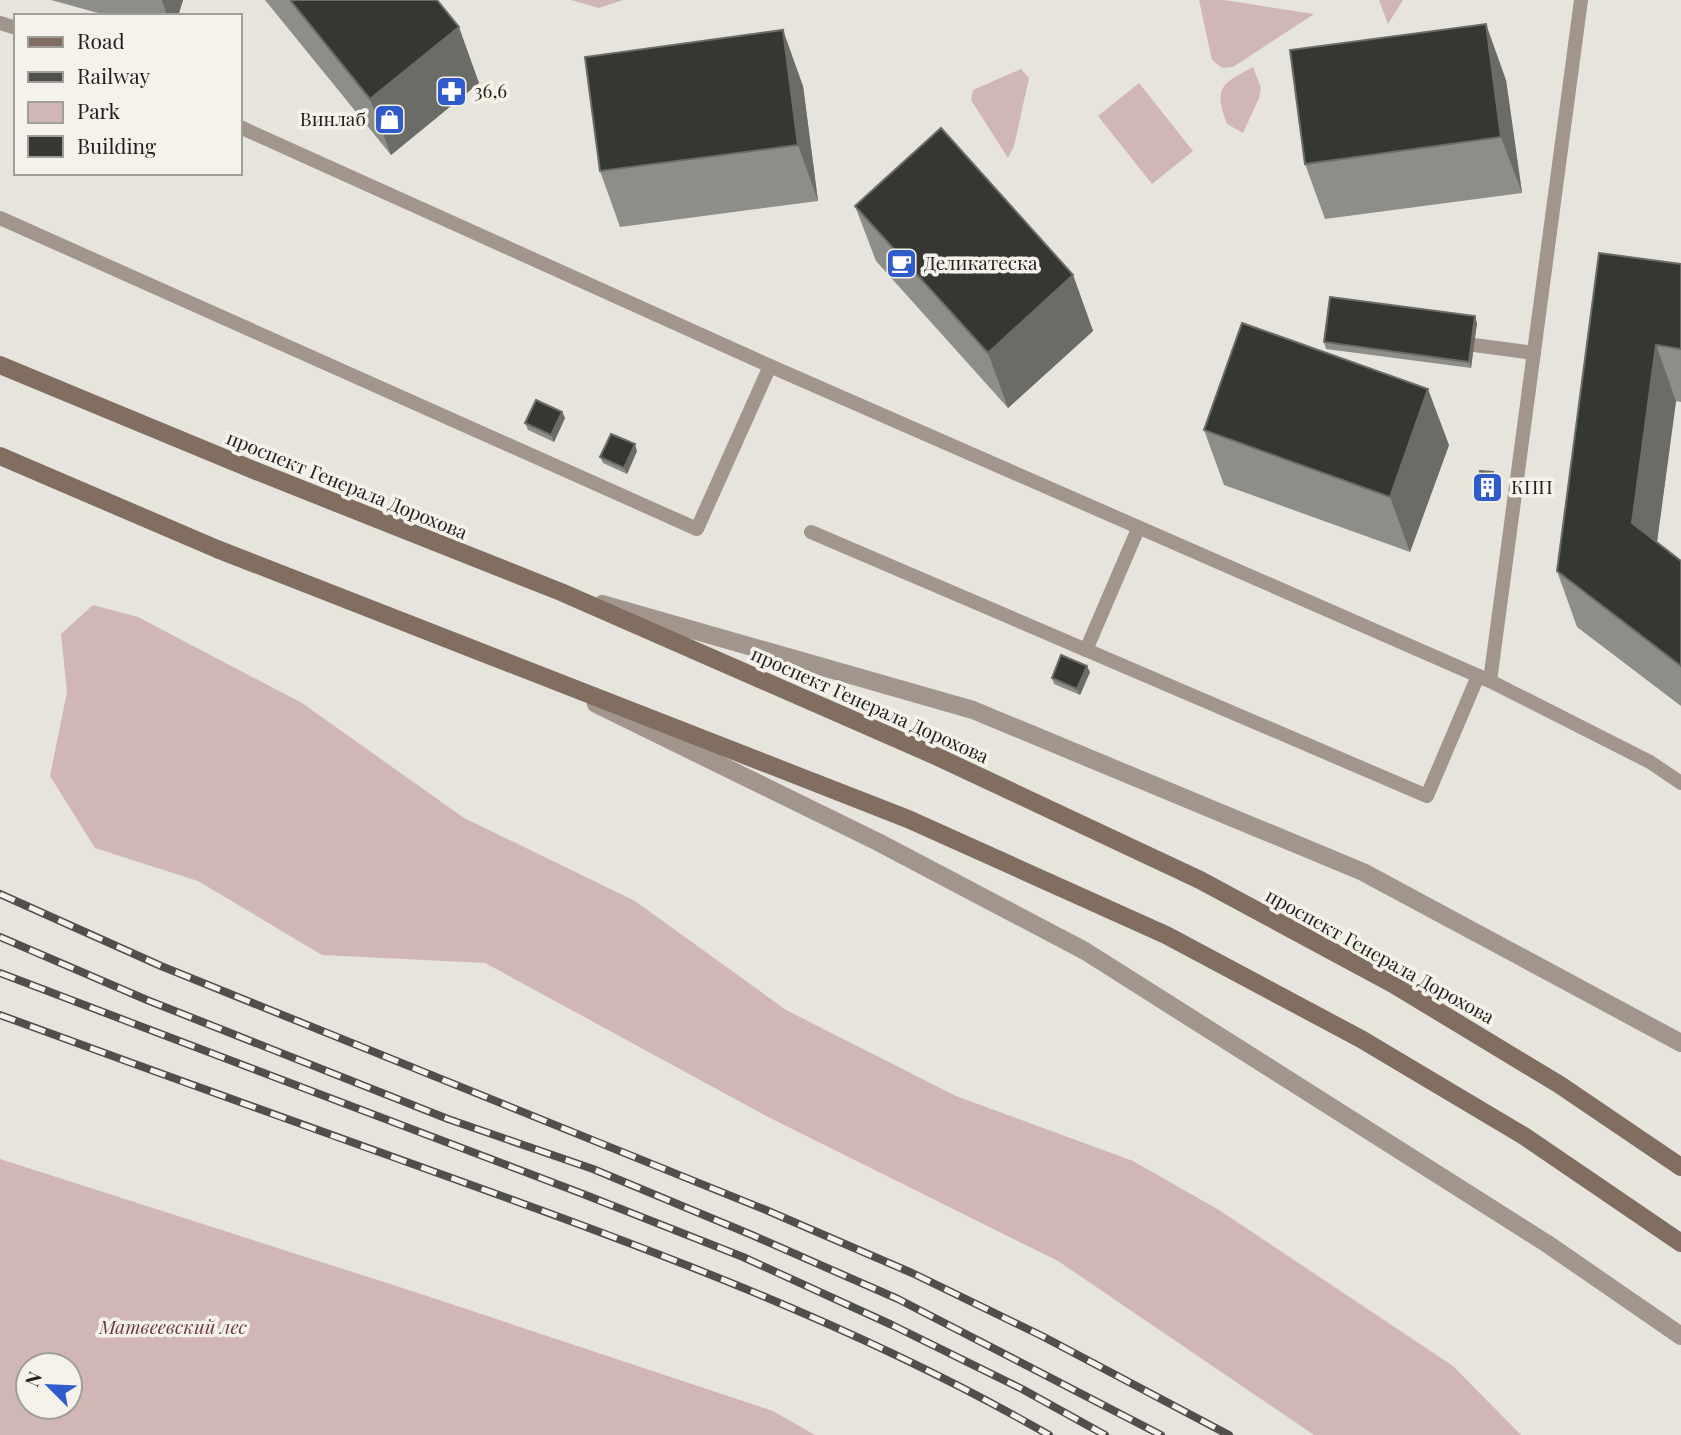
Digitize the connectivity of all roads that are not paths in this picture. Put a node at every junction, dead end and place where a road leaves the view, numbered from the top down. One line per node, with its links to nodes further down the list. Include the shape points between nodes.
1 (1581, 0): 5 (lane)
2 (242, 128): 7 (lane)
3 (0, 218): 7 (lane, via 697,529)
4 (1474, 345): 5 (lane)
5 (1534, 353): 14 (lane)
6 (0, 365): 11 (main road, проспект Генерала Дорохова)
7 (770, 366): 9 (lane)
8 (0, 456): 13 (main road, via 217,549)
9 (1138, 528): 12 (lane); 14 (lane)
10 (811, 532): 12 (lane)
11 (561, 592): 16 (street, via 973,709 1363,872); 17 (main road, проспект Генерала Дорохова, via 938,757 1200,880 1394,984 1560,1085)
12 (1086, 650): 14 (lane, via 1427,796)
13 (530, 672): 18 (main road, via 908,819 1166,936 1361,1039 1501,1122); 19 (street, via 878,842 1085,951 1546,1243)
14 (1484, 679): 15 (lane, via 1650,762)
15 (1681, 783)
16 (1681, 1043)
17 (1681, 1167)
18 (1681, 1243)
19 (1681, 1336)

